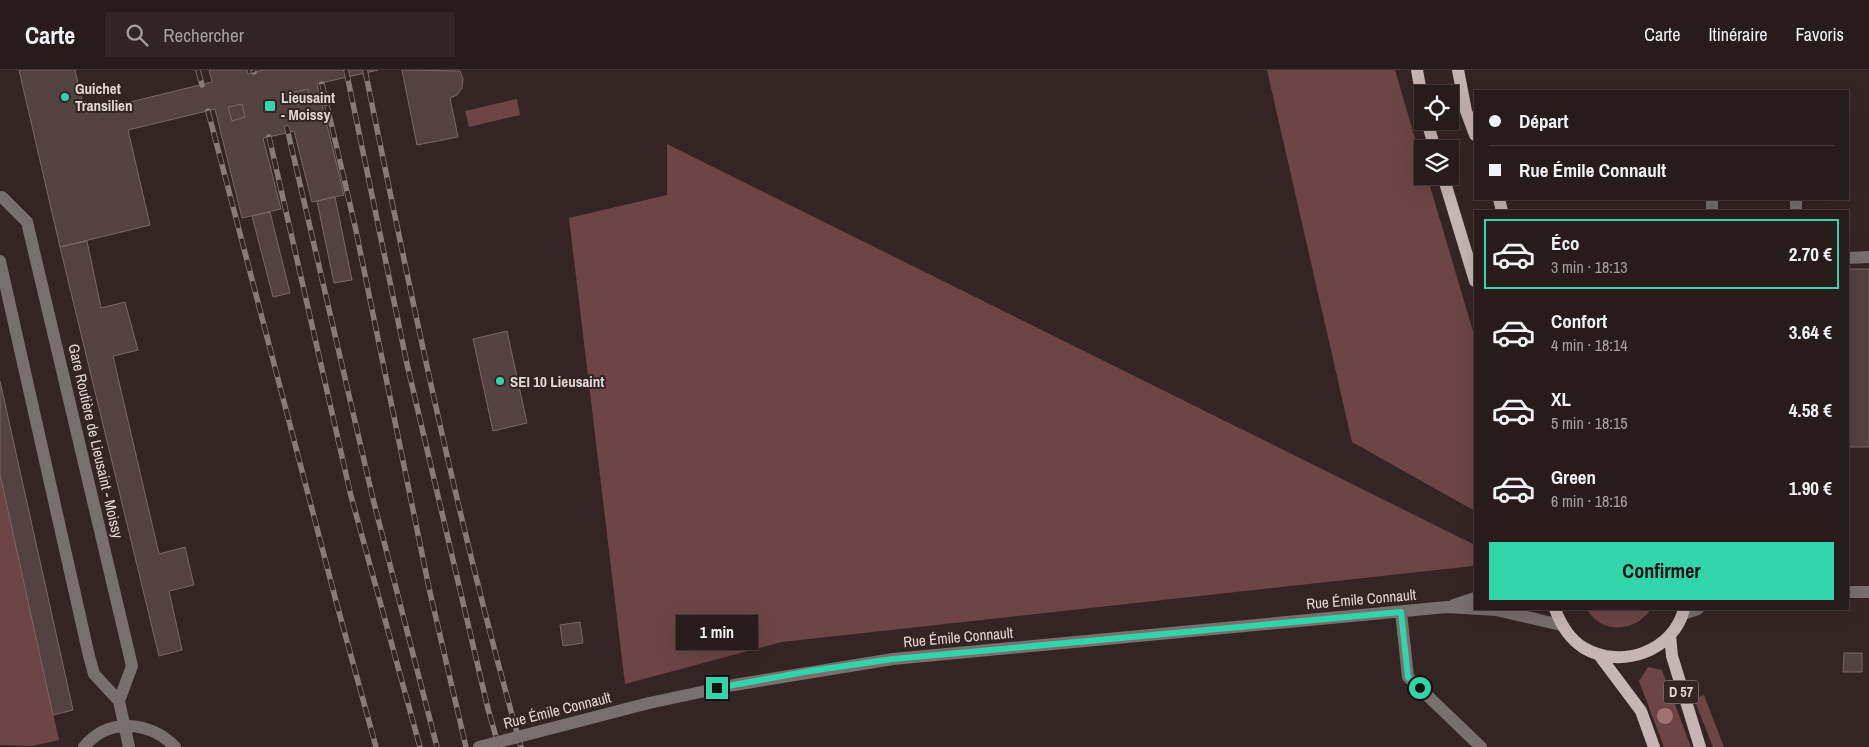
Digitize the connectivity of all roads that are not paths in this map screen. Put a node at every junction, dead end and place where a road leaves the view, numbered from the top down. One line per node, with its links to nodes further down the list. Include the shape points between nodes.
1 (1417, 70): 3 (main road)
2 (1458, 70): 4 (main road, via 1466,111)
3 (1420, 85)
4 (1474, 131)
5 (1446, 185): 10 (main road)
6 (1, 198): 23 (street, Gare Routière de Lieusaint - Moissy, via 27,222 80,441 132,666)
7 (1869, 257): 8 (street)
8 (1849, 258)
9 (0, 261): 23 (street, via 94,674)
10 (1474, 276)
11 (1849, 592): 12 (street)
12 (1869, 592)
13 (1474, 598): 14 (street, Rue Émile Connault)
14 (1447, 607): 15 (street, Rue Émile Connault); 19 (street, Rue Émile Connault)
15 (1474, 609)
16 (1496, 610): 20 (street, Rue Émile Connault)
17 (1555, 610): 20 (main road)
18 (1684, 611): 21 (main road)
19 (1401, 612): 28 (street, Rue Émile Connault, bridge, via 893,659 734,684); 29 (street, via 1408,677)
20 (1562, 625): 22 (main road, via 1584,648)
21 (1670, 635): 22 (main road, via 1645,653 1630,657); 31 (main road, D 57, via 1672,656)
22 (1599, 655): 30 (main road, via 1641,711)
23 (119, 702): 24 (street)
24 (125, 725): 25 (street, via 99,733); 26 (street); 27 (street, via 154,731)
25 (83, 745)
26 (129, 747)
27 (175, 747)
28 (479, 747)
29 (1481, 747)
30 (1654, 747)
31 (1700, 747)

